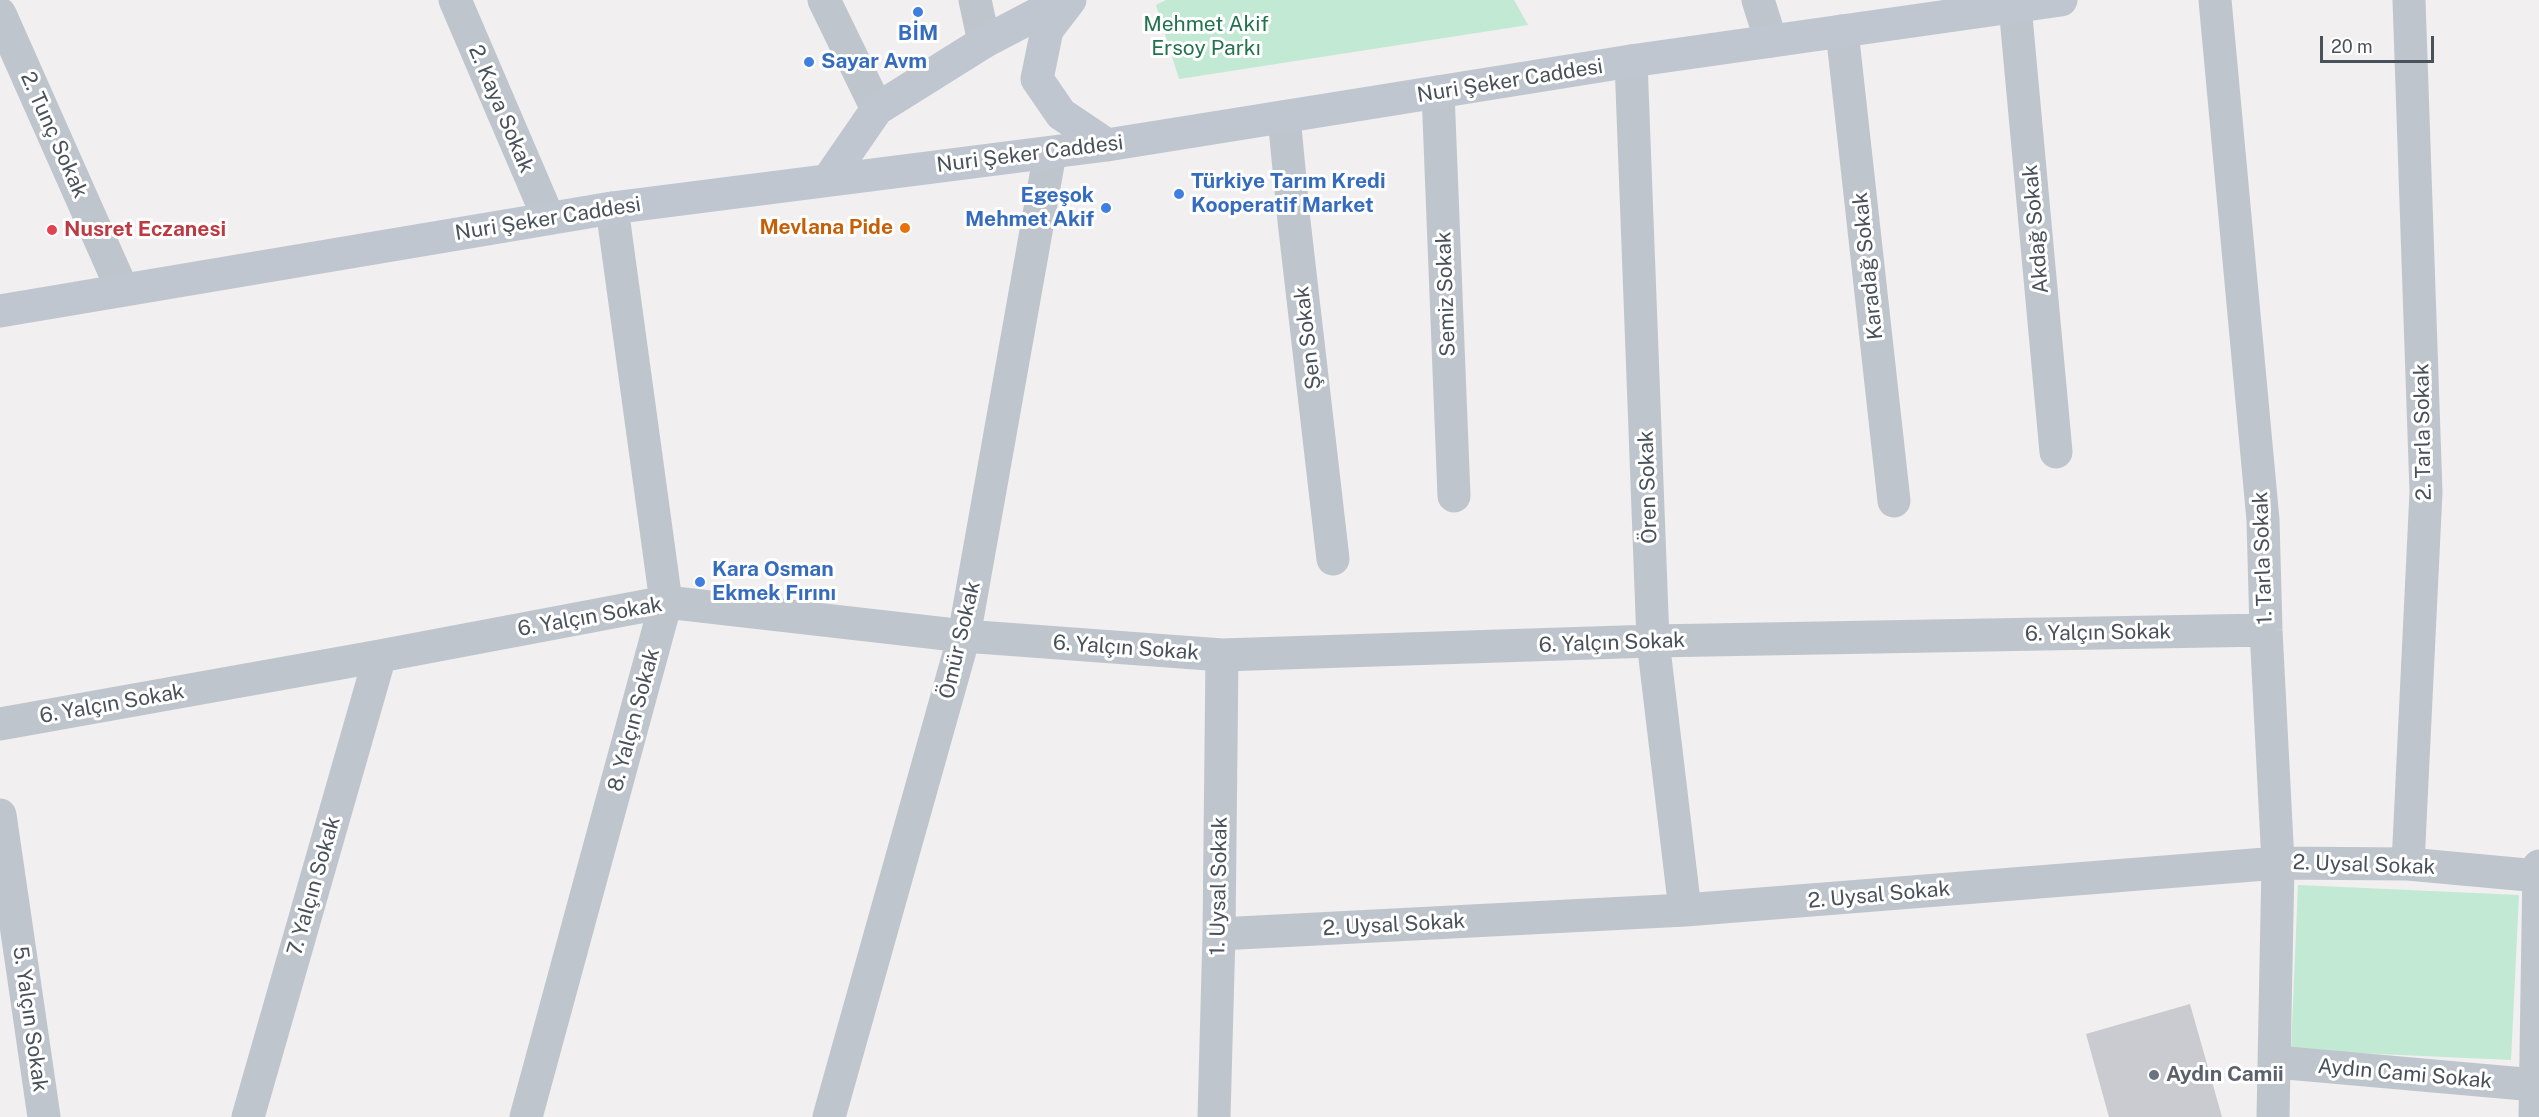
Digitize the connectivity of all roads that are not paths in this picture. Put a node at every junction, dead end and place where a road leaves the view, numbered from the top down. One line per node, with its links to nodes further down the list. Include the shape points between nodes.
1 (455, 0): 24 (street, 2. Kaya Sokak)
2 (824, 0): 18 (street)
3 (975, 0): 15 (street)
4 (1064, 0): 15 (street)
5 (1070, 0): 20 (street, via 1047,30 1036,79 1061,114)
6 (1758, 0): 14 (street)
7 (2061, 0): 11 (street, Nuri Şeker Caddesi)
8 (2215, 0): 32 (street, 1. Tarla Sokak, via 2263,520)
9 (2409, 0): 40 (street, 2. Tarla Sokak, via 2426,492)
10 (1963, 6): 11 (street, Nuri Şeker Caddesi); 13 (street, Nuri Şeker Caddesi)
11 (2015, 6): 27 (street, Akdağ Sokak)
12 (0, 14): 25 (street, 2. Tunç Sokak)
13 (1842, 32): 14 (street, Nuri Şeker Caddesi); 29 (street, Karadağ Sokak)
14 (1771, 41): 16 (street, Nuri Şeker Caddesi)
15 (984, 42): 18 (street)
16 (1631, 61): 17 (street, Nuri Şeker Caddesi); 34 (street, Ören Sokak)
17 (1438, 92): 19 (street, Nuri Şeker Caddesi); 28 (street, Semiz Sokak)
18 (877, 109): 22 (street)
19 (1284, 117): 20 (street, Nuri Şeker Caddesi); 30 (street, Şen Sokak)
20 (1107, 145): 21 (street, Nuri Şeker Caddesi)
21 (1050, 153): 22 (street, Nuri Şeker Caddesi); 33 (street, Ömür Sokak)
22 (828, 180): 23 (street, Nuri Şeker Caddesi)
23 (612, 208): 24 (street, Nuri Şeker Caddesi); 31 (street, 8. Yalçın Sokak)
24 (548, 217): 25 (street, Nuri Şeker Caddesi)
25 (122, 289): 26 (street, Nuri Şeker Caddesi)
26 (0, 311)
27 (2056, 452)
28 (1455, 496)
29 (1894, 501)
30 (1333, 560)
31 (666, 602): 33 (street, 6. Yalçın Sokak); 36 (street, 6. Yalçın Sokak); 50 (street, 8. Yalçın Sokak)
32 (2265, 630): 34 (street, 6. Yalçın Sokak); 39 (street, 1. Tarla Sokak)
33 (964, 636): 35 (street, 6. Yalçın Sokak); 51 (street, Ömür Sokak)
34 (1653, 641): 35 (street, 6. Yalçın Sokak); 43 (street, Ören Sokak)
35 (1222, 655): 44 (street, 1. Uysal Sokak)
36 (380, 656): 37 (street, 6. Yalçın Sokak); 49 (street, 7. Yalçın Sokak)
37 (0, 724)
38 (0, 814): 48 (street, 5. Yalçın Sokak)
39 (2278, 862): 40 (street, 2. Uysal Sokak); 43 (street, 2. Uysal Sokak); 46 (street, 1. Tarla Sokak)
40 (2408, 864): 42 (street, 2. Uysal Sokak)
41 (2539, 866): 42 (street)
42 (2539, 876): 45 (street)
43 (1685, 910): 44 (street, 2. Uysal Sokak)
44 (1219, 934): 52 (street, 1. Uysal Sokak)
45 (2537, 1046): 47 (street)
46 (2276, 1062): 47 (street, Aydın Cami Sokak); 53 (street, 1. Tarla Sokak)
47 (2535, 1085): 54 (street)
48 (44, 1117)
49 (248, 1117)
50 (526, 1117)
51 (829, 1117)
52 (1214, 1117)
53 (2273, 1117)
54 (2535, 1117)

